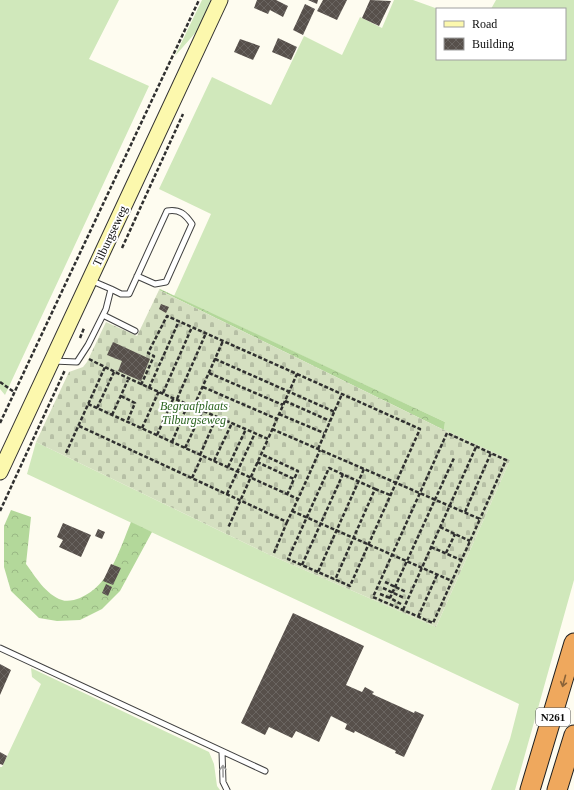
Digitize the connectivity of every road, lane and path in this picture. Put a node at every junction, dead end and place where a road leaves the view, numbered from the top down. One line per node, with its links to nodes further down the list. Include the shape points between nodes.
1 (198, 0): 29 (path, Tilburgseweg)
2 (220, 0): 6 (street, Tilburgseweg)
3 (184, 112): 4 (path, Tilburgseweg)
4 (121, 250)
5 (137, 276): 5 (lane, via 167,211 175,210 185,214 192,224 166,282 155,284); 7 (lane, via 129,294 121,294)
6 (90, 280): 7 (lane); 17 (street, Tilburgseweg)
7 (112, 289): 8 (lane)
8 (103, 315): 12 (lane); 15 (lane)
9 (179, 321): 11 (path); 25 (path, via 167,316 164,318 148,353 154,356); 27 (path)
10 (86, 324): 18 (path)
11 (192, 327): 13 (path); 31 (path)
12 (135, 331)
13 (206, 333): 14 (path); 34 (path)
14 (223, 341): 16 (path); 22 (path)
15 (81, 355): 18 (lane, via 77,362); 19 (path)
16 (215, 359): 21 (path); 30 (path)
17 (52, 361): 18 (lane); 74 (street, Tilburgseweg)
18 (69, 363): 91 (path)
19 (105, 367): 20 (path); 36 (path)
20 (114, 372): 23 (path); 40 (path)
21 (209, 373): 26 (path); 38 (path)
22 (297, 374): 30 (path); 32 (path)
23 (128, 380): 25 (path); 33 (path)
24 (0, 382): 29 (path)
25 (141, 385): 27 (path)
26 (203, 387): 39 (path); 46 (path)
27 (149, 388): 28 (path)
28 (159, 391): 31 (path); 52 (path)
29 (14, 392): 49 (path, Tilburgseweg)
30 (289, 392): 35 (path); 42 (path)
31 (163, 393): 34 (path)
32 (342, 394): 42 (path); 81 (path, via 420,429)
33 (120, 396): 44 (path); 48 (path, via 135,403)
34 (176, 398): 37 (path); 57 (path)
35 (285, 401): 38 (path); 47 (path)
36 (88, 404): 40 (path); 51 (path)
37 (188, 404): 39 (path); 59 (path)
38 (283, 405): 43 (path)
39 (194, 406): 41 (path)
40 (97, 408): 44 (path)
41 (203, 410): 45 (path); 61 (path)
42 (334, 412): 47 (path)
43 (279, 414): 46 (path); 56 (path)
44 (112, 415): 48 (path)
45 (217, 416): 50 (path); 66 (path)
46 (276, 419): 54 (path)
47 (330, 421): 56 (path)
48 (127, 422): 52 (path)
49 (0, 423)
50 (232, 423): 53 (path); 68 (path)
51 (78, 426): 63 (path); 77 (path)
52 (142, 428): 57 (path)
53 (246, 429): 55 (path); 71 (path)
54 (272, 429): 58 (path); 62 (path)
55 (255, 433): 58 (path); 75 (path)
56 (325, 434): 62 (path)
57 (157, 435): 59 (path)
58 (268, 439): 65 (path)
59 (172, 442): 61 (path)
60 (476, 447): 64 (path); 83 (path, via 447,433); 90 (path)
61 (185, 448): 66 (path)
62 (319, 449): 72 (path); 88 (path)
63 (66, 453)
64 (491, 453): 93 (path); 95 (path, via 506,460)
65 (261, 454): 69 (path); 73 (path)
66 (201, 455): 68 (path); 77 (path)
67 (454, 458): 89 (path)
68 (214, 461): 71 (path)
69 (257, 462): 78 (path); 79 (path)
70 (301, 466): 73 (path)
71 (228, 468): 75 (path)
72 (364, 469): 80 (path); 81 (path)
73 (298, 471): 79 (path)
74 (0, 472)
75 (238, 472): 78 (path); 84 (path)
76 (343, 474): 80 (path); 94 (path, via 329,468); 97 (path)
77 (192, 478): 84 (path)
78 (250, 478): 85 (path); 87 (path)
79 (294, 479): 85 (path)
80 (359, 481): 82 (path); 100 (path)
81 (396, 483): 83 (path); 86 (path)
82 (375, 489): 86 (path); 102 (path)
83 (420, 493): 89 (path); 108 (path)
84 (227, 494): 87 (path)
85 (287, 495): 88 (path)
86 (390, 496): 104 (path)
87 (240, 500): 96 (path); 99 (path)
88 (298, 500): 92 (path)
89 (435, 500): 90 (path); 110 (path)
90 (450, 506): 93 (path); 98 (path)
91 (0, 511)
92 (292, 511): 94 (path); 96 (path)
93 (465, 512): 95 (path)
94 (307, 518): 97 (path); 111 (path, via 288,559)
95 (480, 519): 103 (path)
96 (287, 522): 106 (path)
97 (320, 524): 100 (path); 111 (path)
98 (440, 527): 101 (path); 105 (path)
99 (228, 528)
100 (336, 531): 102 (path); 113 (path)
101 (455, 534): 103 (path); 107 (path)
102 (353, 538): 104 (path); 115 (path)
103 (470, 541): 109 (path)
104 (369, 545): 108 (path); 115 (path, via 350,586)
105 (431, 547): 107 (path); 112 (path)
106 (274, 553)
107 (446, 553): 109 (path)
108 (392, 555): 110 (path); 126 (path, via 373,597)
109 (461, 560): 116 (path)
110 (407, 562): 112 (path); 118 (path)
111 (302, 565): 113 (path)
112 (422, 568): 114 (path); 126 (path)
113 (318, 572): 115 (path)
114 (437, 574): 116 (path); 127 (path)
115 (335, 580)
116 (452, 581): 127 (path, via 433,623)
117 (385, 582): 118 (path)
118 (396, 587): 120 (path); 121 (path)
119 (383, 588): 121 (path)
120 (406, 592)
121 (393, 593): 123 (path); 124 (path)
122 (380, 594): 123 (path)
123 (390, 598): 125 (path)
124 (404, 598)
125 (402, 604)
126 (403, 610): 127 (path)
127 (418, 617)
128 (574, 643): 134 (highway, N261, one-way to 134)
129 (0, 648): 131 (lane)
130 (574, 735): 135 (highway, N261)
131 (222, 752): 132 (lane); 133 (lane, one-way to 131, via 223,782)
132 (265, 772)
133 (227, 790)
134 (530, 790)
135 (557, 790)

